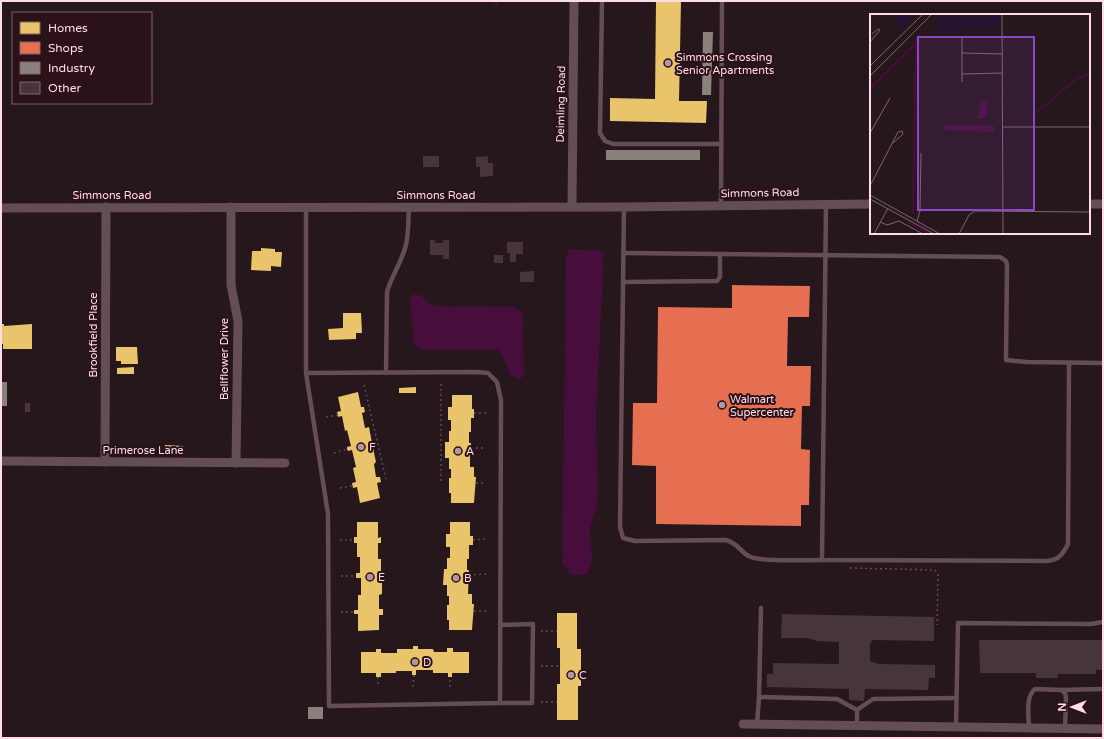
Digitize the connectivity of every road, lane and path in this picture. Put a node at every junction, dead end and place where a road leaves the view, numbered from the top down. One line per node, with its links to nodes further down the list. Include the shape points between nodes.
1 (574, 1): 14 (street, Deimling Road)
2 (602, 1): 4 (lane, via 600,133 605,141 614,144)
3 (722, 1): 4 (lane)
4 (720, 144): 9 (lane)
5 (826, 204): 6 (street, Simmons Road); 9 (street, Simmons Road); 19 (lane)
6 (870, 204)
7 (1090, 204): 8 (street)
8 (1103, 204)
9 (721, 205): 15 (street, Simmons Road)
10 (106, 207): 11 (street, Simmons Road); 16 (street, Simmons Road); 36 (street, Brookfield Place)
11 (231, 207): 12 (street, Simmons Road); 37 (street, Bellflower Drive, via 231,285 238,321)
12 (306, 207): 13 (street, Simmons Road); 23 (lane)
13 (409, 207): 14 (street, Simmons Road); 24 (lane, via 404,253 390,280 387,292)
14 (572, 207): 15 (street, Simmons Road)
15 (624, 207): 17 (lane)
16 (1, 208)
17 (623, 253): 18 (lane); 20 (lane)
18 (720, 254): 19 (lane); 20 (lane, via 720,277 717,281)
19 (825, 255): 21 (lane, via 1000,257 1007,265 1006,360); 49 (lane)
20 (623, 282): 49 (lane, via 620,527 623,538 635,541 726,540 737,545 746,555 757,559)
21 (1069, 363): 22 (lane); 49 (lane, via 1068,544 1059,557 1047,561)
22 (1103, 363)
23 (306, 373): 24 (lane); 79 (lane, via 328,514 329,706)
24 (386, 373): 61 (lane, via 488,373 497,382 501,400)
25 (441, 384): 40 (path)
26 (364, 385): 39 (path)
27 (474, 413): 28 (path)
28 (486, 413)
29 (338, 415): 30 (path)
30 (326, 417)
31 (471, 448): 32 (path)
32 (486, 448)
33 (348, 449): 34 (path)
34 (334, 453)
35 (1, 461): 36 (street, Primerose Lane)
36 (105, 462): 37 (street, Primerose Lane)
37 (236, 463): 38 (street, Primerose Lane)
38 (285, 463)
39 (386, 479)
40 (441, 482)
41 (486, 483): 42 (path)
42 (476, 484)
43 (352, 486): 44 (path)
44 (340, 488)
45 (486, 539): 48 (path)
46 (340, 540): 47 (path)
47 (354, 540)
48 (472, 540)
49 (822, 560)
50 (847, 568): 62 (path, via 935,570 938,574)
51 (486, 574): 52 (path)
52 (469, 575)
53 (341, 576): 54 (path)
54 (356, 576)
55 (760, 608): 75 (lane)
56 (474, 611): 57 (path)
57 (486, 611)
58 (341, 612): 59 (path)
59 (354, 612)
60 (1103, 622): 76 (lane, via 958,623)
61 (500, 625): 79 (lane); 79 (lane, via 533,624 532,703)
62 (937, 625)
63 (541, 631): 64 (path)
64 (557, 631)
65 (541, 666): 66 (path)
66 (560, 666)
67 (414, 674): 71 (path)
68 (378, 677): 70 (path)
69 (450, 677): 72 (path)
70 (378, 687)
71 (413, 687)
72 (450, 687)
73 (1103, 689): 74 (lane)
74 (1061, 690): 85 (lane, via 1035,689 1032,692 1029,700); 86 (lane, via 1066,697)
75 (759, 697): 80 (lane, via 837,699); 82 (lane)
76 (956, 698): 80 (lane, via 873,699); 84 (lane)
77 (541, 702): 78 (path)
78 (557, 702)
79 (500, 703)
80 (857, 710): 83 (lane)
81 (743, 724): 82 (street)
82 (757, 724): 83 (street)
83 (857, 726): 84 (street)
84 (956, 727): 85 (street)
85 (1029, 728): 86 (street)
86 (1065, 729): 87 (street)
87 (1103, 729)

